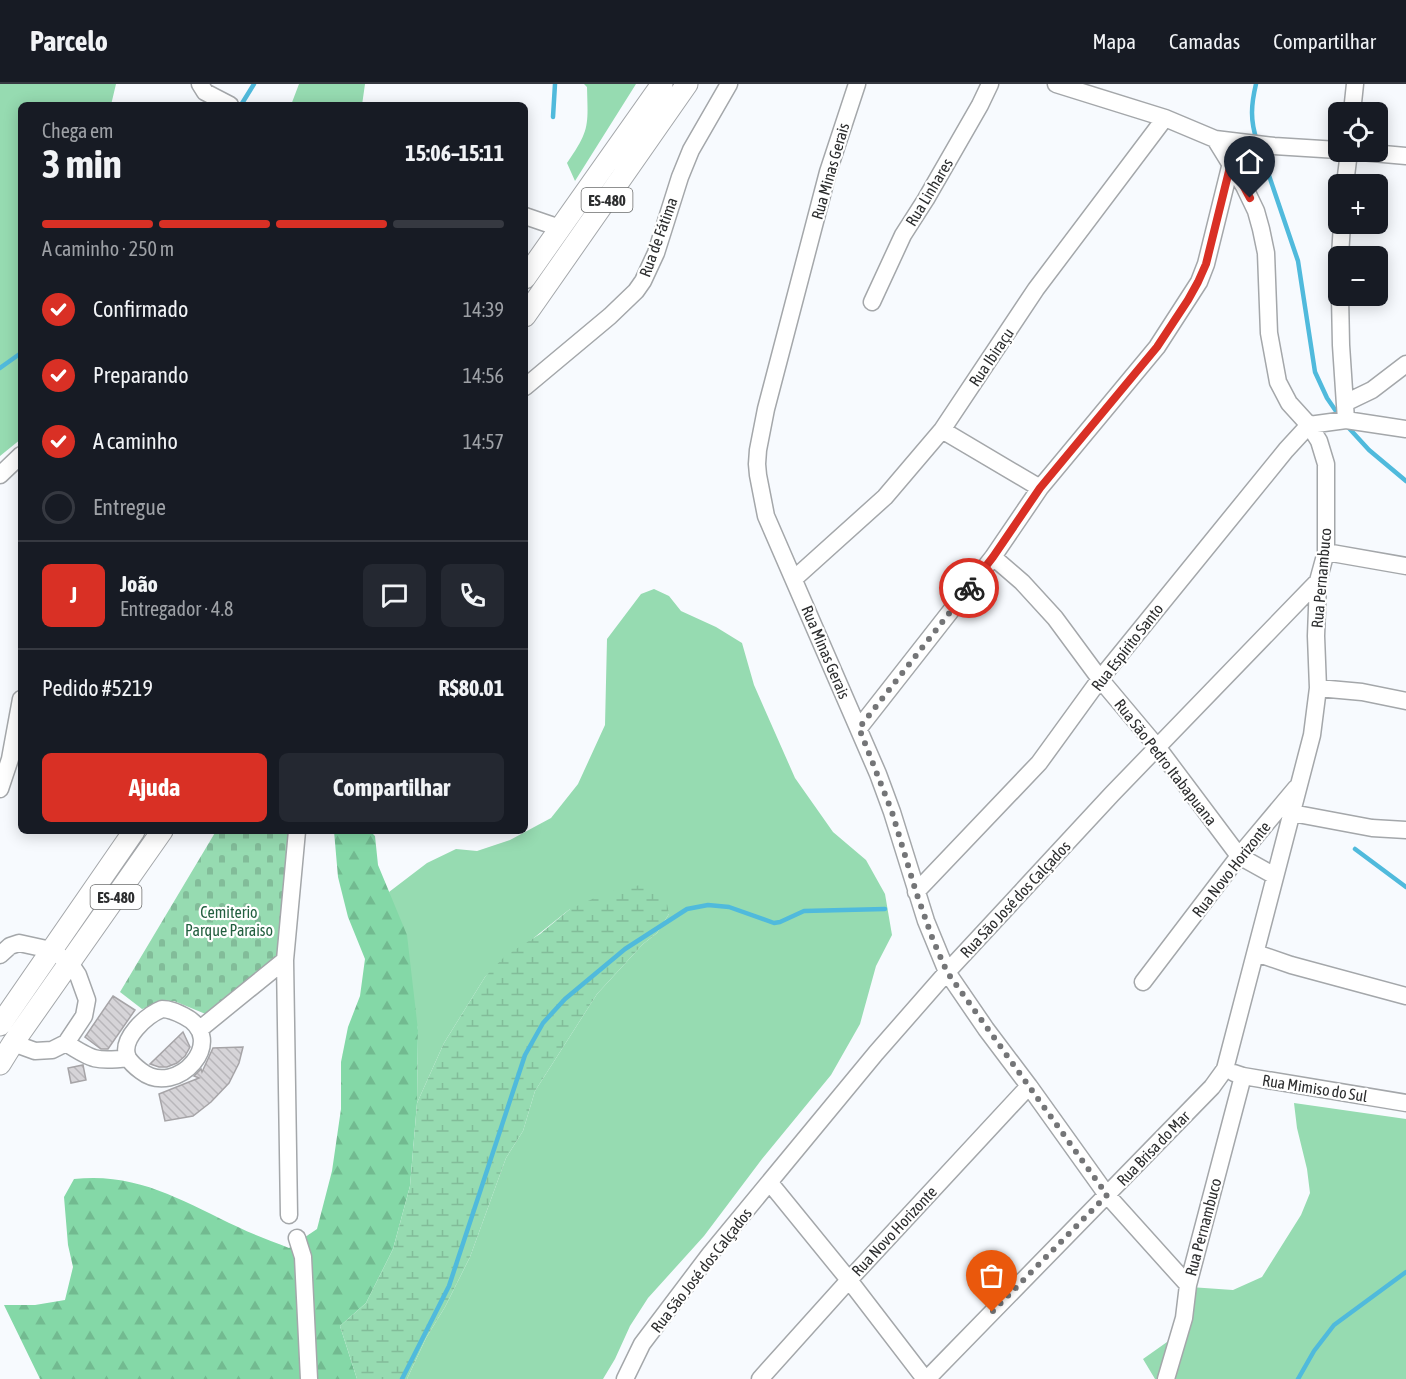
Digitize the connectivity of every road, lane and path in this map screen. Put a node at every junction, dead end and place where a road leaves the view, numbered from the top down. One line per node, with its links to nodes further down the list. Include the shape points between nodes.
1 (200, 84): 9 (street)
2 (662, 84): 18 (main road, ES-480)
3 (687, 84): 22 (main road, ES-480)
4 (729, 84): 24 (street, Rua de Fátima, via 690,150 643,281 609,316)
5 (857, 84): 36 (street, Rua Minas Gerais, via 822,194 758,450 758,475 766,516)
6 (990, 84): 20 (street, Rua Linhares, via 903,235)
7 (1056, 84): 11 (street)
8 (1355, 84): 10 (street)
9 (224, 102)
10 (1353, 102)
11 (1165, 118): 12 (street); 29 (street, Rua Ibiraçu, via 1036,289)
12 (1215, 140): 13 (street); 16 (street, Rua Pernambuco)
13 (1328, 149)
14 (1388, 154): 15 (street)
15 (1406, 156)
16 (1231, 163): 27 (street, Rua Pernambuco, via 1256,211 1264,241 1269,333 1278,382 1289,403); 32 (street, via 1198,282 1157,347)
17 (528, 217): 18 (street)
18 (560, 228): 19 (main road, ES-480)
19 (528, 274)
20 (872, 302)
21 (1340, 306): 25 (street)
22 (528, 312)
23 (1406, 364): 25 (street, via 1372,390)
24 (528, 384)
25 (1345, 402): 26 (street)
26 (1347, 420): 27 (street); 28 (street)
27 (1309, 425): 33 (street, Rua Pernambuco, via 1326,464); 38 (street, Rua Espírito Santo)
28 (1406, 429)
29 (942, 430): 32 (street); 36 (street, Rua Ibiraçu, via 885,497)
30 (18, 458): 31 (street)
31 (0, 475)
32 (1040, 488): 34 (street)
33 (1326, 552): 35 (street); 37 (street, Rua Pernambuco)
34 (993, 557): 38 (street, Rua São Pedro Itabapuana, via 1039,600); 42 (street)
35 (1406, 566)
36 (795, 578): 42 (street, Rua Minas Gerais)
37 (1318, 581): 39 (street, Rua Pernambuco); 43 (street, Rua São José dos Calçados)
38 (1100, 679): 43 (street, Rua São Pedro Itabapuana); 53 (street, Rua Espírito Santo, via 1039,763)
39 (1318, 688): 40 (street); 44 (street, Rua Pernambuco, via 1312,735)
40 (1406, 701)
41 (18, 715): 45 (street)
42 (859, 728): 53 (street, Rua Minas Gerais, via 892,812)
43 (1158, 748): 51 (street, Rua São Pedro Itabapuana); 59 (street, Rua São José dos Calçados)
44 (1298, 785): 46 (street, Rua Pernambuco); 51 (street, Rua Novo Horizonte)
45 (0, 789)
46 (1292, 813): 47 (street, via 1372,828); 52 (street, Rua Pernambuco)
47 (1406, 830)
48 (132, 834): 54 (main road, ES-480)
49 (160, 834): 58 (main road, ES-480)
50 (297, 834): 57 (street)
51 (1239, 856): 52 (street, Rua São Pedro Itabapuana); 60 (street, Rua Novo Horizonte)
52 (1275, 876): 55 (street, Rua Pernambuco)
53 (916, 892): 59 (street, Rua Minas Gerais)
54 (51, 950): 56 (street, via 19,943); 58 (street); 62 (main road, ES-480)
55 (1256, 953): 61 (street); 68 (street, Rua Pernambuco)
56 (0, 956)
57 (285, 960): 63 (street); 74 (street)
58 (70, 963): 64 (street, via 85,992 87,1007); 65 (main road, ES-480)
59 (947, 972): 70 (street, Rua Minas Gerais); 72 (street, Rua São José dos Calçados)
60 (1143, 982)
61 (1406, 996)
62 (2, 1017)
63 (200, 1029): 66 (street, via 177,1012 154,1012 132,1034); 66 (street, via 202,1041 197,1058 179,1074 163,1078 147,1075)
64 (66, 1042): 65 (street, via 52,1050 34,1051); 66 (street, via 97,1060)
65 (13, 1043): 67 (main road, ES-480)
66 (128, 1058)
67 (0, 1064)
68 (1225, 1069): 69 (street, Rua Mimiso do Sul); 73 (street, Rua Brisa do Mar)
69 (1243, 1076): 71 (street, Rua Mimiso do Sul); 77 (street, Rua Pernambuco)
70 (1029, 1086): 73 (street, Rua Minas Gerais); 76 (street, Rua Novo Horizonte)
71 (1406, 1103)
72 (770, 1183): 76 (street); 79 (street, Rua São José dos Calçados, via 642,1344)
73 (1107, 1195): 77 (street, Rua Minas Gerais); 81 (street, Rua Brisa do Mar)
74 (289, 1215)
75 (297, 1238): 78 (street, via 303,1257)
76 (849, 1280): 80 (street, Rua Novo Horizonte); 81 (street)
77 (1188, 1285): 82 (street, Rua Pernambuco, via 1184,1318)
78 (309, 1379)
79 (625, 1379)
80 (760, 1379)
81 (926, 1379)
82 (1166, 1379)

